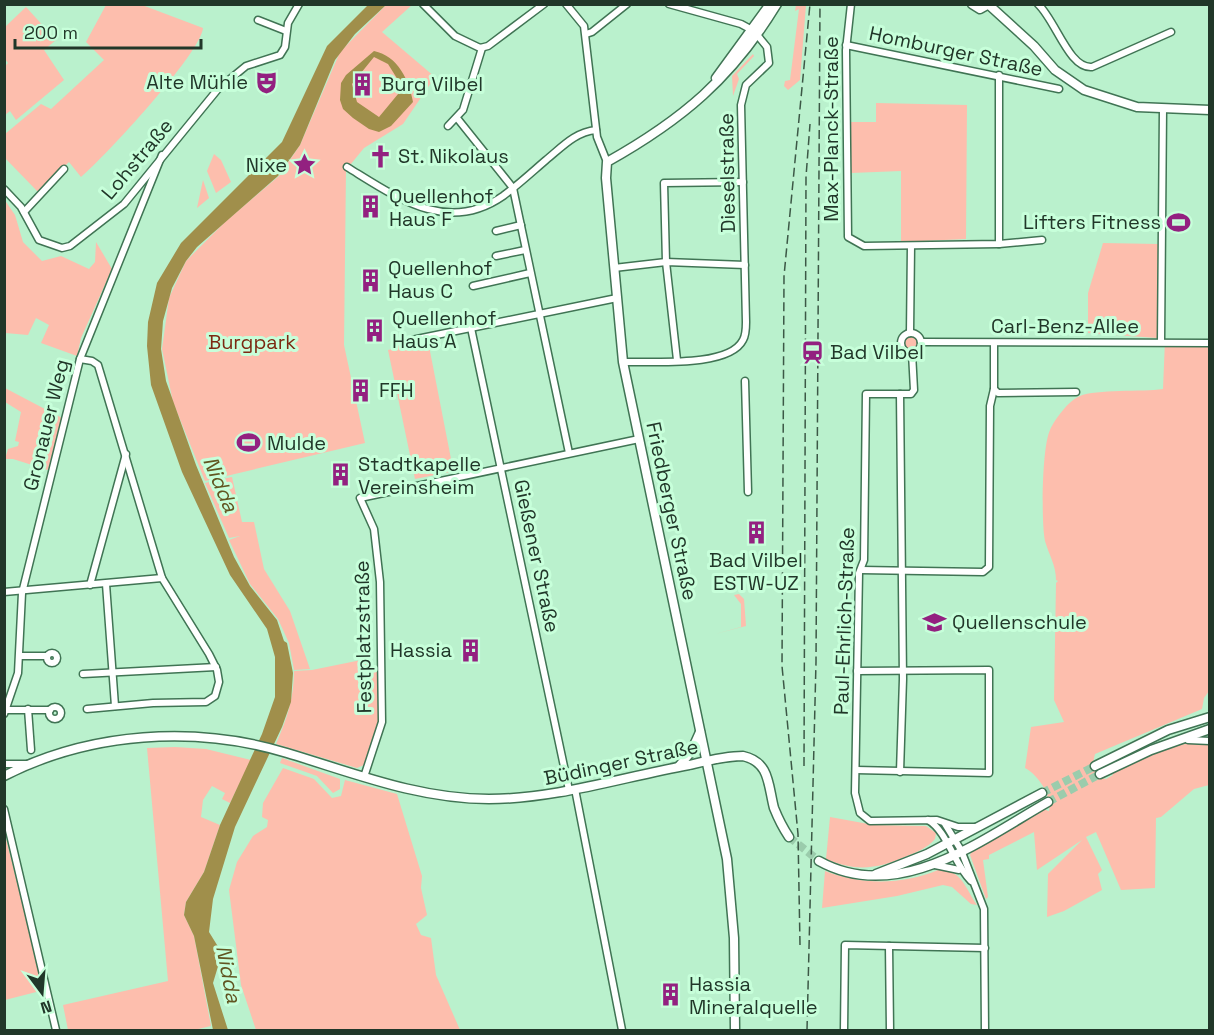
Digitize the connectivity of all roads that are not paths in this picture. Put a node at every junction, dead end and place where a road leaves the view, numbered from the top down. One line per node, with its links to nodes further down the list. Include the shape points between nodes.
1 (299, 4): 13 (street, Lohstraße)
2 (544, 4): 18 (street)
3 (566, 4): 16 (street, Friedberger Straße)
4 (627, 4): 16 (street)
5 (669, 4): 15 (street, via 741,24)
6 (851, 4): 17 (street, Max-Planck-Straße)
7 (972, 4): 10 (main road, via 980,9)
8 (1038, 4): 14 (street, via 1049,15 1075,61 1086,67)
9 (770, 5): 15 (main road)
10 (989, 5): 21 (main road, Homburger Straße, via 1055,70 1084,90 1126,104)
11 (426, 6): 18 (street, via 461,39)
12 (258, 20): 13 (street)
13 (286, 31): 26 (street, Lohstraße, via 280,55 246,66 224,83)
14 (1171, 32)
15 (755, 33): 27 (main road, via 719,83); 30 (street, Dieselstraße, via 767,47 769,63 746,85 742,96)
16 (586, 34): 25 (street, Friedberger Straße)
17 (846, 45): 19 (street, Homburger Straße); 38 (street, Max-Planck-Straße, via 848,237 864,246)
18 (482, 48): 23 (street, via 471,89)
19 (999, 75): 20 (street, Homburger Straße); 37 (street)
20 (1059, 89)
21 (1163, 109): 22 (main road, Homburger Straße); 52 (street)
22 (1209, 110)
23 (457, 118): 24 (street); 31 (street)
24 (448, 126)
25 (596, 130): 27 (street, Friedberger Straße); 31 (street, via 577,135)
26 (162, 155): 33 (street, Lohstraße, via 124,204 67,248 38,239); 56 (street, Gronauer Weg)
27 (607, 162): 43 (main road, Friedberger Straße, via 605,188)
28 (347, 167): 31 (street, via 415,207 447,212 477,209)
29 (64, 169): 33 (street)
30 (743, 182): 41 (street, via 665,182); 42 (street, Dieselstraße)
31 (513, 188): 34 (street)
32 (4, 189): 33 (street)
33 (24, 212)
34 (521, 225): 35 (street); 39 (street)
35 (496, 231)
36 (1042, 240): 37 (street, Max-Planck-Straße)
37 (999, 243): 38 (street, Max-Planck-Straße)
38 (911, 246): 49 (street)
39 (525, 250): 40 (street); 44 (street)
40 (496, 256)
41 (666, 262): 42 (street); 43 (street); 57 (street)
42 (745, 265): 57 (street, Dieselstraße, via 743,341 734,350 713,359)
43 (614, 267): 46 (main road, Friedberger Straße)
44 (530, 273): 45 (street); 47 (street)
45 (473, 286)
46 (617, 298): 47 (street); 58 (main road, Friedberger Straße)
47 (539, 314): 48 (street); 64 (street)
48 (471, 328): 50 (street); 66 (street, Gießener Straße)
49 (910, 333): 51 (street); 55 (street, via 901,343 904,351)
50 (412, 340)
51 (921, 342): 53 (street, Carl-Benz-Allee); 55 (street, via 919,350)
52 (1161, 342): 53 (street, Carl-Benz-Allee); 54 (street, Carl-Benz-Allee)
53 (994, 343): 60 (street)
54 (1209, 343)
55 (912, 353): 62 (street, via 914,390 911,394)
56 (80, 359): 65 (street, via 98,365); 74 (street, Gronauer Weg)
57 (677, 360): 58 (street)
58 (623, 362): 63 (main road, Friedberger Straße)
59 (745, 381): 67 (street)
60 (996, 391): 61 (street); 69 (street, via 990,406 989,567 983,572)
61 (1076, 392)
62 (900, 394): 68 (street, Paul-Ehrlich-Straße, via 866,394); 69 (street)
63 (639, 439): 64 (street); 89 (main road, Friedberger Straße)
64 (569, 453): 66 (street)
65 (126, 454): 70 (street); 72 (street)
66 (501, 467): 100 (street, Festplatzstraße, via 360,498 374,529 380,582 382,714 380,733); 101 (street, Gießener Straße)
67 (748, 492)
68 (861, 570): 69 (street); 79 (street, Paul-Ehrlich-Straße)
69 (902, 572): 80 (street)
70 (162, 578): 71 (street); 77 (street)
71 (106, 584): 72 (street); 78 (street)
72 (90, 585): 74 (street)
73 (4, 592): 74 (street)
74 (22, 593): 75 (street, Gronauer Weg)
75 (20, 656): 76 (street); 86 (street, Gronauer Weg)
76 (47, 656)
77 (216, 667): 78 (street); 82 (street, via 219,685 209,701)
78 (112, 671): 81 (street); 82 (street)
79 (857, 671): 80 (street); 97 (street, Paul-Ehrlich-Straße)
80 (902, 672): 98 (street); 98 (street, via 989,670 989,773)
81 (83, 674)
82 (115, 706): 84 (street)
83 (28, 709): 85 (street); 86 (street); 92 (street)
84 (87, 709)
85 (50, 710)
86 (5, 712)
87 (1209, 717): 90 (main road, via 1168,730 1097,770)
88 (1209, 729): 90 (main road)
89 (700, 731): 93 (main road, Friedberger Straße); 96 (main road, via 691,752)
90 (1172, 741): 91 (street)
91 (1209, 741)
92 (31, 750)
93 (707, 761): 96 (main road, Büdinger Straße); 108 (main road, Büdinger Straße, via 742,756 760,764); 122 (main road, Friedberger Straße, via 731,889)
94 (4, 764): 95 (street)
95 (31, 764): 99 (main road, Büdinger Straße); 100 (main road, Büdinger Straße, via 81,748 145,738 194,737 243,742)
96 (679, 766): 101 (main road, Büdinger Straße)
97 (856, 770): 98 (street); 105 (street, Paul-Ehrlich-Straße, via 860,813 870,821)
98 (900, 772)
99 (4, 776)
100 (364, 777): 101 (main road, Büdinger Straße, via 449,798 521,798)
101 (572, 789): 121 (street, Gießener Straße)
102 (1042, 793): 107 (main road)
103 (1048, 801): 111 (main road)
104 (4, 809): 120 (street)
105 (927, 819): 106 (street, Paul-Ehrlich-Straße); 110 (street, via 938,828)
106 (945, 824): 107 (street, Paul-Ehrlich-Straße); 109 (street)
107 (981, 827): 109 (main road)
108 (789, 837)
109 (956, 839): 110 (main road); 111 (street)
110 (946, 844): 112 (street); 116 (main road)
111 (961, 850): 112 (main road); 117 (street)
112 (952, 855): 114 (main road); 115 (street)
113 (819, 861): 116 (main road, via 844,872)
114 (931, 865): 115 (street); 116 (main road, via 898,876)
115 (962, 872): 117 (street)
116 (872, 875)
117 (971, 881): 119 (street, via 984,909)
118 (889, 946): 119 (street); 123 (street, via 845,945); 124 (street)
119 (985, 948): 125 (street)
120 (56, 1030)
121 (622, 1030)
122 (735, 1030)
123 (844, 1030)
124 (890, 1030)
125 (985, 1030)

